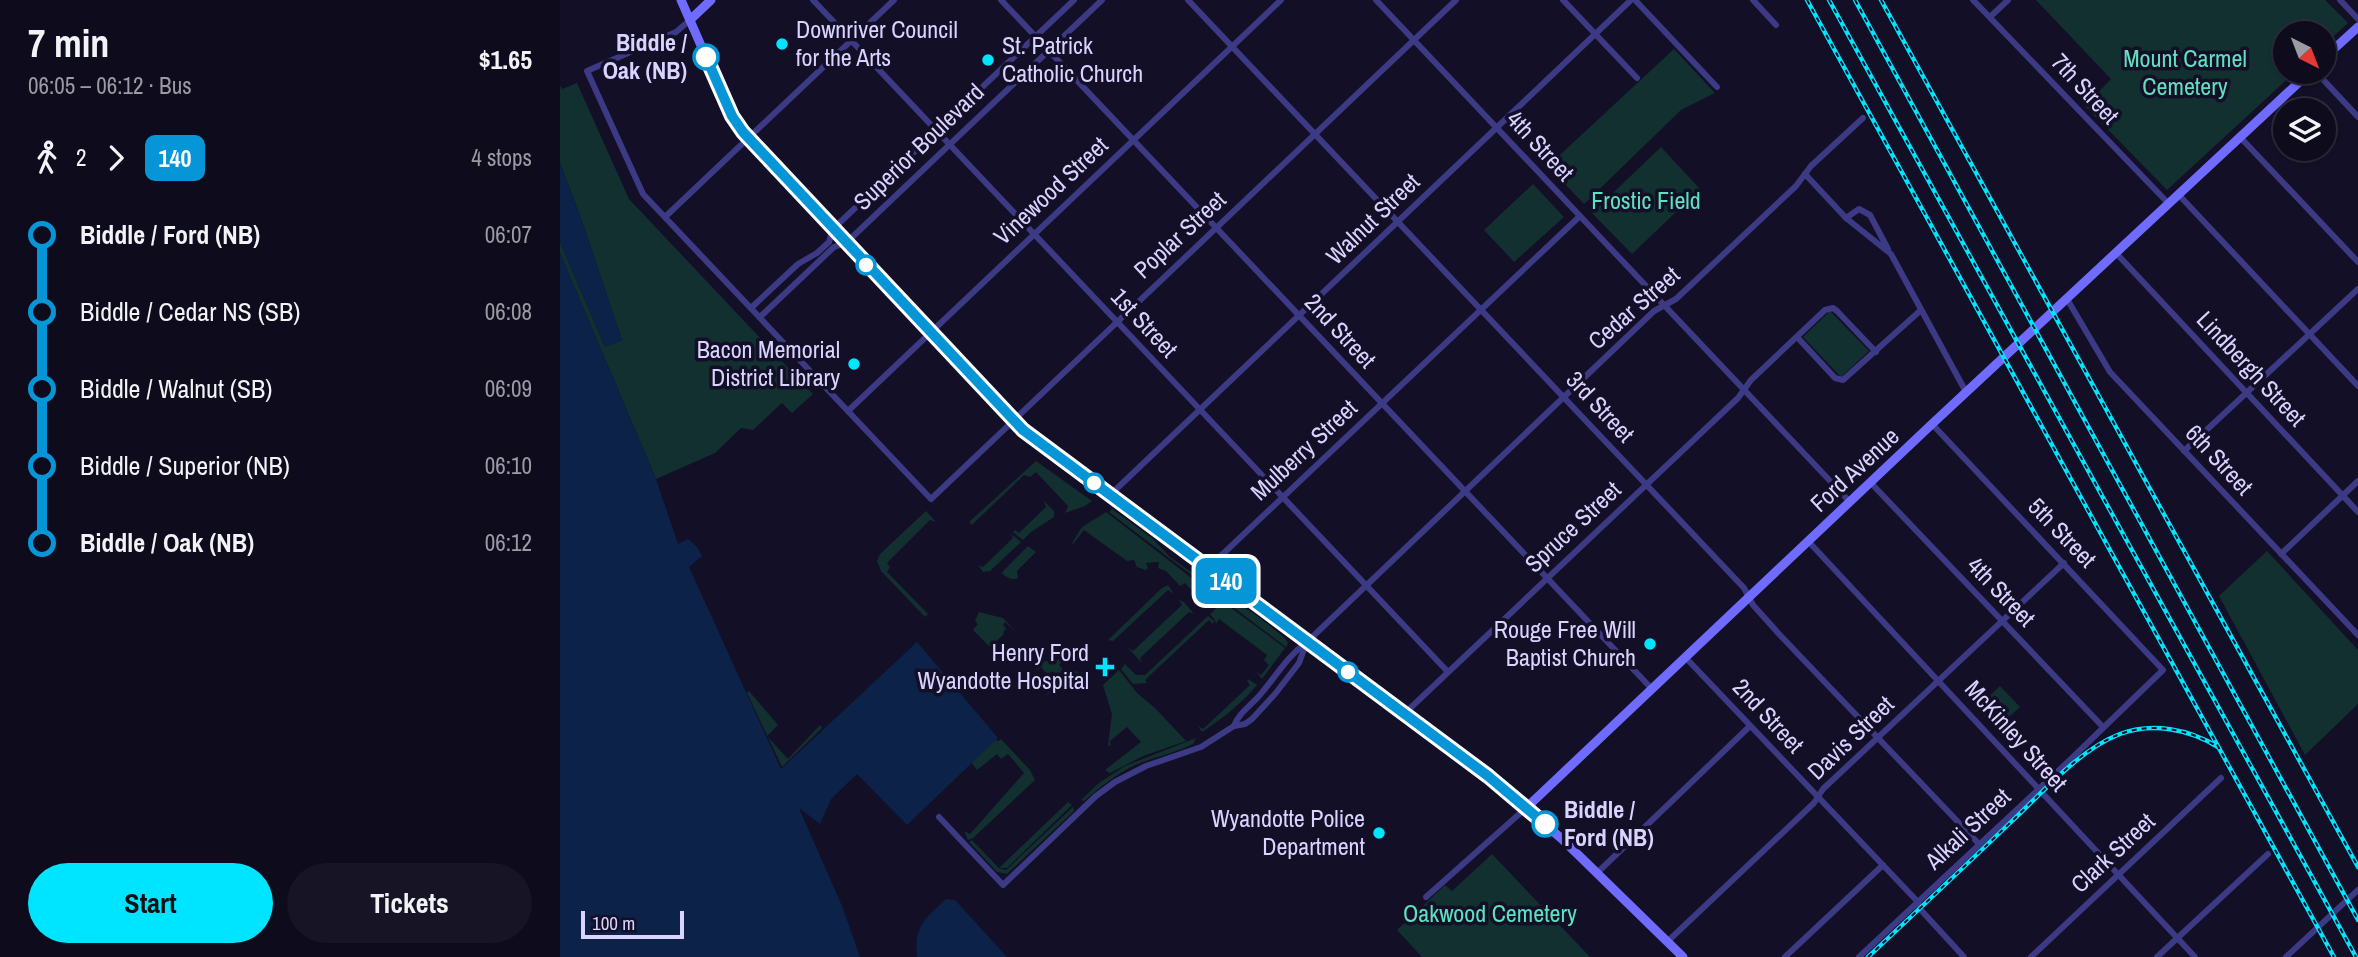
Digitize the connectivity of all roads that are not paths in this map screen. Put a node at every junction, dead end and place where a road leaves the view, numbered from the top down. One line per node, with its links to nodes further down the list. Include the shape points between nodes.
1 (681, 0): 20 (main road)
2 (711, 0): 20 (main road)
3 (813, 0): 25 (street, 1st Street)
4 (894, 0): 25 (street)
5 (1000, 0): 24 (street, 2nd Street)
6 (1074, 0): 24 (street, Superior Boulevard)
7 (1102, 0): 29 (street, Superior Boulevard)
8 (1188, 0): 27 (street, 3rd Street)
9 (1281, 0): 27 (street, Vinewood Street)
10 (1376, 0): 26 (street, 4th Street)
11 (1457, 0): 26 (street, Poplar Street)
12 (1563, 0): 23 (street)
13 (1633, 0): 23 (street, Walnut Street); 33 (street)
14 (1753, 0): 21 (street)
15 (1973, 0): 18 (street, 7th Street)
16 (2008, 0): 18 (street)
17 (2340, 0): 19 (street)
18 (1990, 17): 45 (street, 7th Street)
19 (2358, 19)
20 (690, 20): 40 (main road, via 732,116); 47 (street, via 676,32 587,71 639,188)
21 (1776, 25)
22 (2358, 27): 28 (main road)
23 (1595, 34): 30 (street); 36 (street, Walnut Street)
24 (1035, 37): 29 (street, 2nd Street); 37 (street, Superior Boulevard)
25 (851, 40): 37 (street, 1st Street); 40 (street)
26 (1414, 41): 36 (street, 4th Street); 38 (street, Poplar Street)
27 (1232, 47): 38 (street, 3rd Street); 41 (street, Vinewood Street)
28 (2336, 47)
29 (1048, 50): 41 (street, 2nd Street); 42 (street, Superior Boulevard)
30 (1637, 78)
31 (2297, 84): 39 (main road, Ford Avenue)
32 (2327, 84): 34 (street)
33 (1717, 87)
34 (2358, 117)
35 (1863, 118): 43 (street, Cedar Street)
36 (1496, 128): 46 (street, 4th Street); 49 (street, Walnut Street)
37 (936, 130): 42 (street, 1st Street); 51 (street, Superior Boulevard)
38 (1315, 134): 49 (street, 3rd Street); 50 (street, Poplar Street)
39 (2240, 136): 44 (main road, Ford Avenue); 56 (street)
40 (748, 139): 47 (street); 51 (main road)
41 (1133, 140): 50 (street, 2nd Street); 52 (street, Vinewood Street)
42 (950, 145): 52 (street, 1st Street); 53 (street, Superior Boulevard)
43 (1804, 174): 48 (street); 59 (street, Cedar Street)
44 (2178, 194): 45 (main road, Ford Avenue); 67 (street)
45 (2168, 203): 54 (main road, Ford Avenue)
46 (1580, 216): 59 (street, 4th Street); 61 (street, Mulberry Street)
47 (665, 217): 60 (street)
48 (1846, 218): 55 (street); 55 (street, via 1859,209 1866,211)
49 (1398, 222): 61 (street, 3rd Street); 63 (street, Walnut Street)
50 (1216, 228): 63 (street, 2nd Street); 65 (street, Poplar Street)
51 (833, 229): 53 (main road); 60 (street, Superior Boulevard, via 829,242)
52 (1034, 234): 65 (street, 1st Street); 66 (street, Vinewood Street)
53 (846, 243): 64 (street, Superior Boulevard, via 834,247); 66 (main road)
54 (2116, 253): 58 (main road, Ford Avenue); 73 (street, Lindbergh Street)
55 (1891, 254): 62 (street)
56 (2358, 261)
57 (2358, 289): 67 (street)
58 (2067, 299): 72 (main road, Ford Avenue); 80 (street, 6th Street, via 2110,372)
59 (1665, 306): 71 (street, 4th Street); 74 (street, Cedar Street, via 1654,311)
60 (751, 308): 64 (street)
61 (1481, 310): 74 (street, 3rd Street); 75 (street, Mulberry Street)
62 (1921, 310): 69 (street); 72 (street)
63 (1299, 316): 75 (street, 2nd Street); 76 (street, Walnut Street)
64 (760, 317): 77 (street)
65 (1117, 322): 76 (street, 1st Street); 78 (street, Poplar Street)
66 (930, 332): 77 (street, Vinewood Street); 78 (main road)
67 (2309, 334): 70 (street); 73 (street)
68 (1797, 337): 69 (street, via 1840,380); 69 (street, Spruce Street, via 1833,308); 71 (street, Spruce Street)
69 (1876, 352)
70 (2358, 386)
71 (1744, 390): 83 (street, Spruce Street); 88 (street, 4th Street)
72 (1966, 392): 79 (main road, Ford Avenue)
73 (2247, 393): 80 (street); 86 (street, Lindbergh Street)
74 (1563, 397): 83 (street, 3rd Street); 84 (street, Cedar Street)
75 (1382, 403): 84 (street, 2nd Street); 87 (street, Mulberry Street)
76 (1200, 409): 85 (street, Walnut Street); 87 (street, 1st Street)
77 (848, 411): 78 (street, Poplar Street, via 931,499)
78 (1014, 420): 85 (main road)
79 (1932, 424): 82 (main road, Ford Avenue); 92 (street, 5th Street)
80 (2184, 451): 91 (street, 6th Street)
81 (2358, 481): 86 (street)
82 (1870, 482): 88 (main road, Ford Avenue); 97 (street, 4th Street)
83 (1646, 485): 94 (street, Spruce Street); 96 (street, 3rd Street)
84 (1464, 491): 94 (street, 2nd Street); 95 (street, Cedar Street)
85 (1110, 495): 93 (main road)
86 (2343, 496): 89 (street, Lindbergh Street); 91 (street)
87 (1283, 497): 93 (street, Mulberry Street); 95 (street, 1st Street)
88 (1850, 502): 90 (main road, Ford Avenue)
89 (2358, 512)
90 (1808, 541): 96 (main road, Ford Avenue); 103 (street, McKinley Street)
91 (2280, 554): 98 (street, 6th Street)
92 (2064, 563): 97 (street, Davis Street); 101 (street, 5th Street)
93 (1208, 568): 99 (main road)
94 (1547, 578): 102 (street, Spruce Street); 104 (street, 2nd Street)
95 (1366, 584): 99 (street, Cedar Street); 102 (street, 1st Street)
96 (1749, 597): 100 (main road, Ford Avenue); 109 (street, 3rd Street)
97 (2002, 621): 103 (street, Davis Street); 108 (street, 4th Street)
98 (2358, 635)
99 (1307, 642): 105 (main road); 106 (street, Cedar Street, via 1292,653); 106 (street, via 1299,663 1264,708 1245,724)
100 (1685, 657): 104 (main road, Ford Avenue); 107 (street, 2nd Street)
101 (2163, 670): 108 (street, Alkali Street)
102 (1448, 672): 105 (street, Spruce Street)
103 (1939, 680): 109 (street, Davis Street); 111 (street, McKinley Street)
104 (1651, 688): 113 (main road, Ford Avenue)
105 (1404, 714): 113 (main road)
106 (1234, 726): 114 (street, via 1201,747 1115,782 1003,885)
107 (1751, 726): 112 (street, 2nd Street); 118 (street)
108 (2103, 727): 111 (street, Alkali Street)
109 (1878, 737): 112 (street, Davis Street); 115 (street, 3rd Street)
110 (2221, 778): 119 (street, Clark Street)
111 (2040, 788): 115 (street, Alkali Street); 119 (street, McKinley Street)
112 (1818, 797): 117 (street, 2nd Street); 124 (street, Davis Street)
113 (1526, 808): 118 (main road); 121 (street, Ford Avenue)
114 (939, 817)
115 (1979, 844): 122 (street, Alkali Street)
116 (2268, 854): 123 (street)
117 (1883, 865): 122 (street, 2nd Street); 126 (street)
118 (1597, 873): 124 (main road)
119 (2118, 874): 123 (street, McKinley Street); 129 (street, Clark Street)
120 (2358, 890): 132 (street)
121 (1426, 897)
122 (1918, 902): 127 (street, Alkali Street); 128 (street, 2nd Street)
123 (2177, 938): 130 (street); 131 (street, McKinley Street)
124 (1667, 942): 125 (main road)
125 (1683, 957)
126 (1785, 957)
127 (1859, 957)
128 (1964, 957)
129 (2031, 957)
130 (2157, 957)
131 (2195, 957)
132 (2286, 957)

